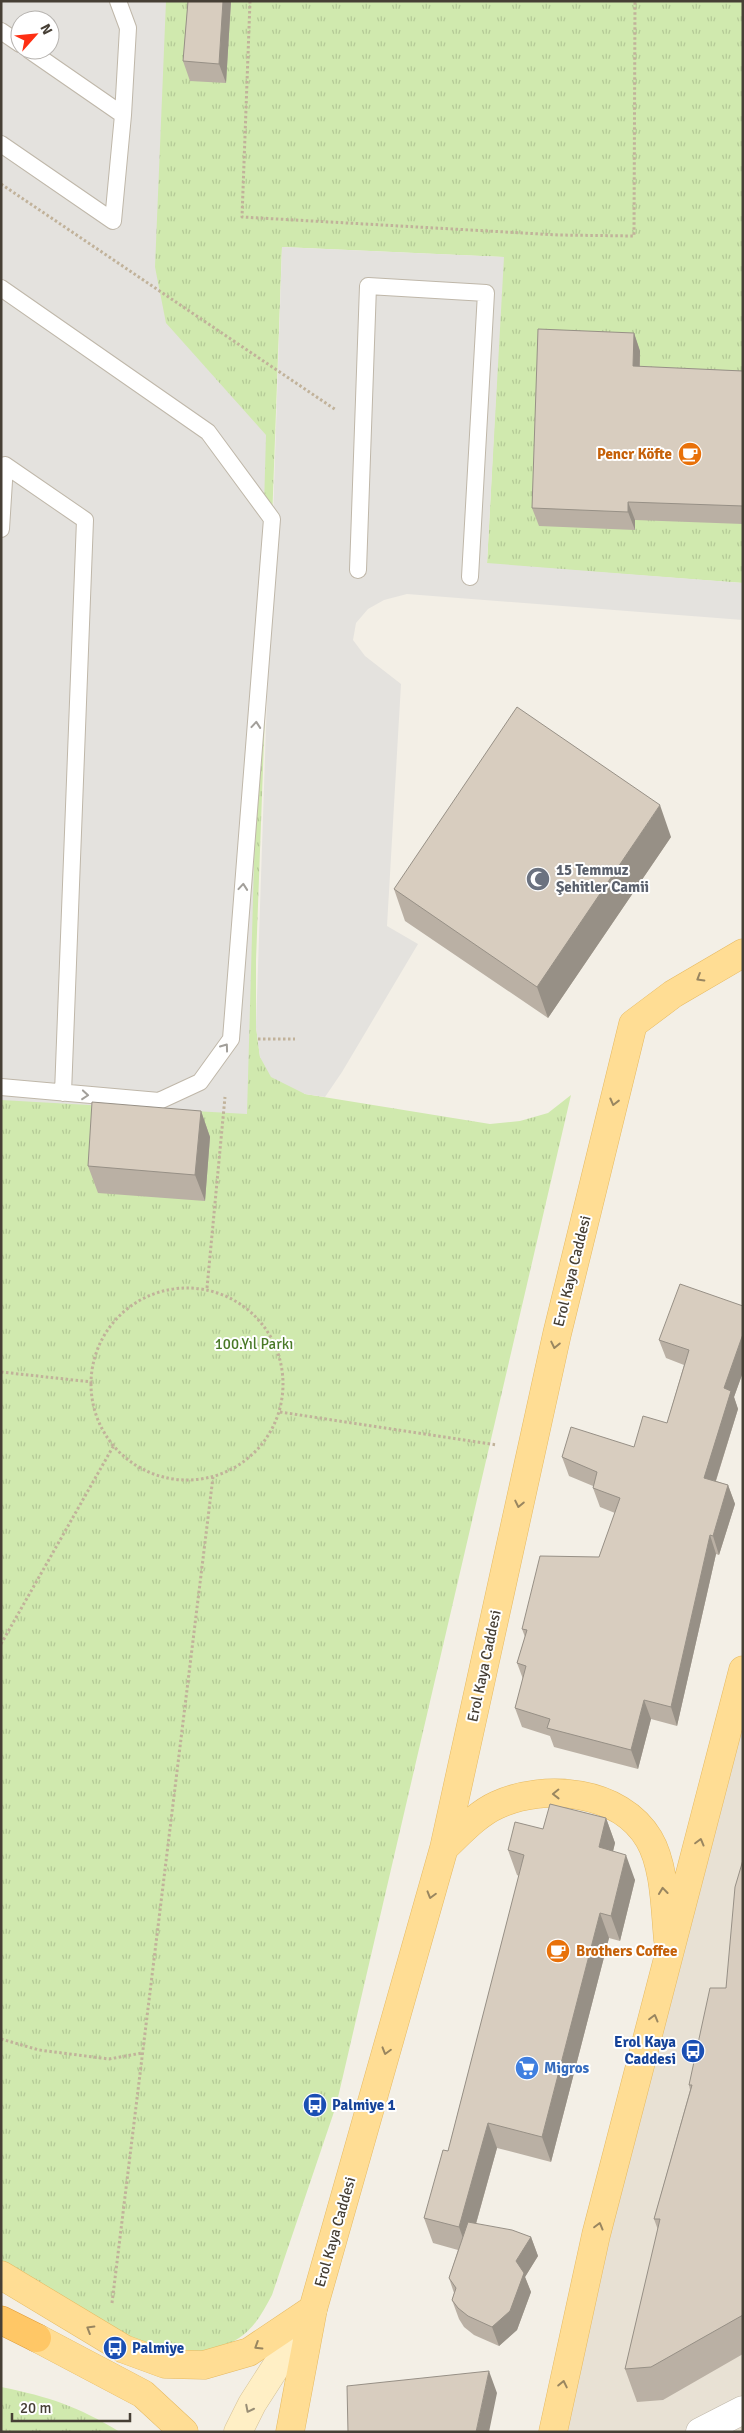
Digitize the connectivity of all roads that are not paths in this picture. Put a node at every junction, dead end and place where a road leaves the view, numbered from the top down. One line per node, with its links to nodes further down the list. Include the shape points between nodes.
1 (118, 1): 3 (lane, via 128,28)
2 (43, 60): 3 (lane)
3 (123, 115): 4 (lane, via 113,220)
4 (1, 144)
5 (1, 288): 11 (lane, one-way to 5, via 159,1101 200,1082 231,1039 272,519 208,432)
6 (1, 529): 11 (lane, via 5,465 85,520)
7 (358, 570): 8 (lane, via 368,286 486,293)
8 (470, 577)
9 (743, 954): 13 (main road, Erol Kaya Caddesi, one-way to 13, via 673,994 633,1024 557,1334)
10 (1, 1087): 11 (lane)
11 (63, 1093)
12 (743, 1670): 14 (main road, one-way to 12)
13 (444, 1848): 14 (main road, one-way to 13, via 662,1880 649,1840 632,1819 610,1805 572,1793 528,1794 496,1805); 16 (main road, Erol Kaya Caddesi, one-way to 16)
14 (670, 1957): 24 (main road, one-way to 14, via 596,2235)
15 (1, 2275): 16 (main road, one-way to 15, via 249,2352 204,2365 164,2364 124,2350)
16 (313, 2309): 22 (street, one-way to 22, via 252,2404); 23 (main road, Erol Kaya Caddesi)
17 (1, 2320): 19 (highway)
18 (1, 2331): 19 (highway)
19 (37, 2338): 21 (main road, via 143,2394)
20 (743, 2410): 25 (street)
21 (184, 2432)
22 (238, 2432)
23 (290, 2432)
24 (553, 2432)
25 (700, 2432)

